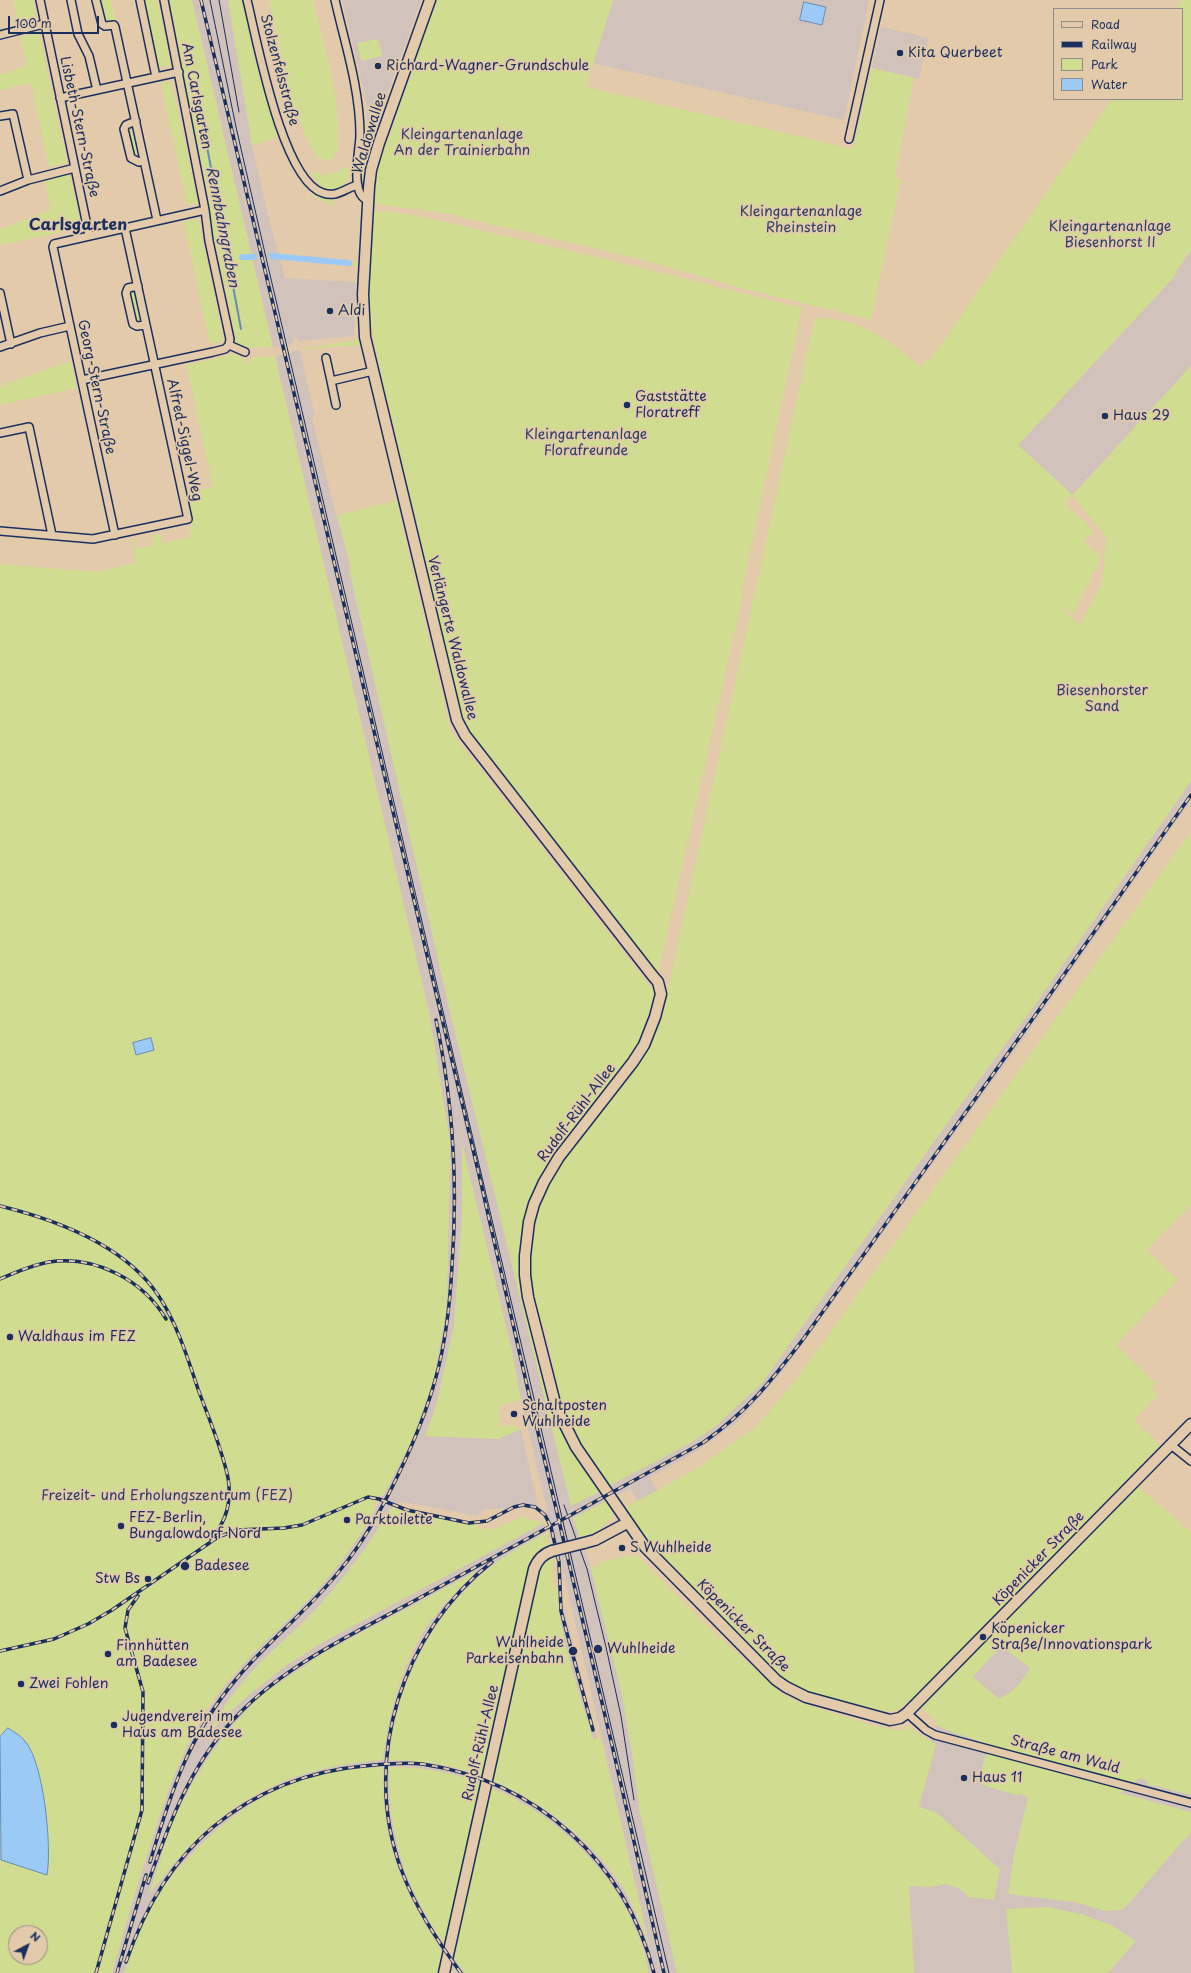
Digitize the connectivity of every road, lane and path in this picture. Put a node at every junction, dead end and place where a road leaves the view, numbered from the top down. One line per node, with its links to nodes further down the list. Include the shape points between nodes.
1 (40, 0): 10 (street, Lisbeth-Stern-Straße)
2 (71, 0): 15 (street, via 78,34 89,56)
3 (96, 0): 14 (street, via 102,24 115,27)
4 (140, 0): 13 (street)
5 (164, 0): 12 (street, Am Carlsgarten)
6 (247, 0): 23 (street, Stolzenfelsstraße, via 276,118 286,144 305,177 318,191 330,195)
7 (335, 0): 23 (street, via 358,97)
8 (430, 0): 25 (street, Waldowallee, via 379,143 371,170)
9 (880, 0): 19 (street)
10 (44, 24): 11 (street); 16 (street, Lisbeth-Stern-Straße)
11 (0, 35)
12 (179, 72): 13 (street); 26 (street, Am Carlsgarten)
13 (156, 77): 14 (street)
14 (127, 83): 15 (street); 18 (street)
15 (97, 90): 16 (street)
16 (60, 98): 21 (street, Lisbeth-Stern-Straße)
17 (0, 116): 22 (street, via 13,114)
18 (136, 122): 20 (street); 20 (street, via 126,125 124,129 131,158 139,162)
19 (849, 139)
20 (144, 160): 27 (street)
21 (75, 168): 22 (street); 29 (street, Lisbeth-Stern-Straße)
22 (28, 180): 24 (street)
23 (358, 185): 25 (street)
24 (0, 191)
25 (368, 204): 40 (street, Verlängerte Waldowallee, via 363,310 365,336)
26 (205, 210): 27 (street); 35 (street, Am Carlsgarten, via 230,339)
27 (157, 220): 28 (street)
28 (125, 228): 29 (street); 30 (street)
29 (89, 235): 33 (street, Georg-Stern-Straße, via 54,244 53,247)
30 (138, 286): 32 (street); 32 (street, via 128,288 126,293 132,324)
31 (0, 293): 34 (street)
32 (146, 325): 39 (street)
33 (70, 326): 34 (street); 41 (street, Georg-Stern-Straße)
34 (11, 344): 36 (street)
35 (229, 345): 37 (street); 39 (street, via 225,349)
36 (0, 347)
37 (245, 352)
38 (326, 358): 42 (street)
39 (154, 364): 41 (street); 47 (street, Alfred-Siggel-Weg, via 188,519)
40 (373, 371): 42 (street); 48 (street, Verlängerte Waldowallee, via 459,726 658,982)
41 (82, 380): 47 (street, Georg-Stern-Straße)
42 (331, 381): 43 (street)
43 (336, 405)
44 (0, 433): 46 (street, via 29,427)
45 (0, 531): 46 (street)
46 (52, 535): 47 (street, via 93,539)
47 (115, 535)
48 (661, 994): 52 (street, Rudolf-Rühl-Allee, via 652,1026 640,1052 559,1157 544,1182 529,1222 525,1256 528,1297 556,1407 576,1447)
49 (1191, 1424): 50 (street, Köpenicker Straße)
50 (1171, 1445): 51 (street); 53 (street, Köpenicker Straße)
51 (1191, 1461)
52 (627, 1523): 53 (street, Köpenicker Straße, via 654,1558 786,1687 806,1697 884,1720 900,1718); 55 (street, Rudolf-Rühl-Allee, bridge, via 595,1540 552,1550 540,1558 534,1569)
53 (907, 1713): 54 (street, Straße am Wald, via 932,1733)
54 (1191, 1803)
55 (444, 1973)

